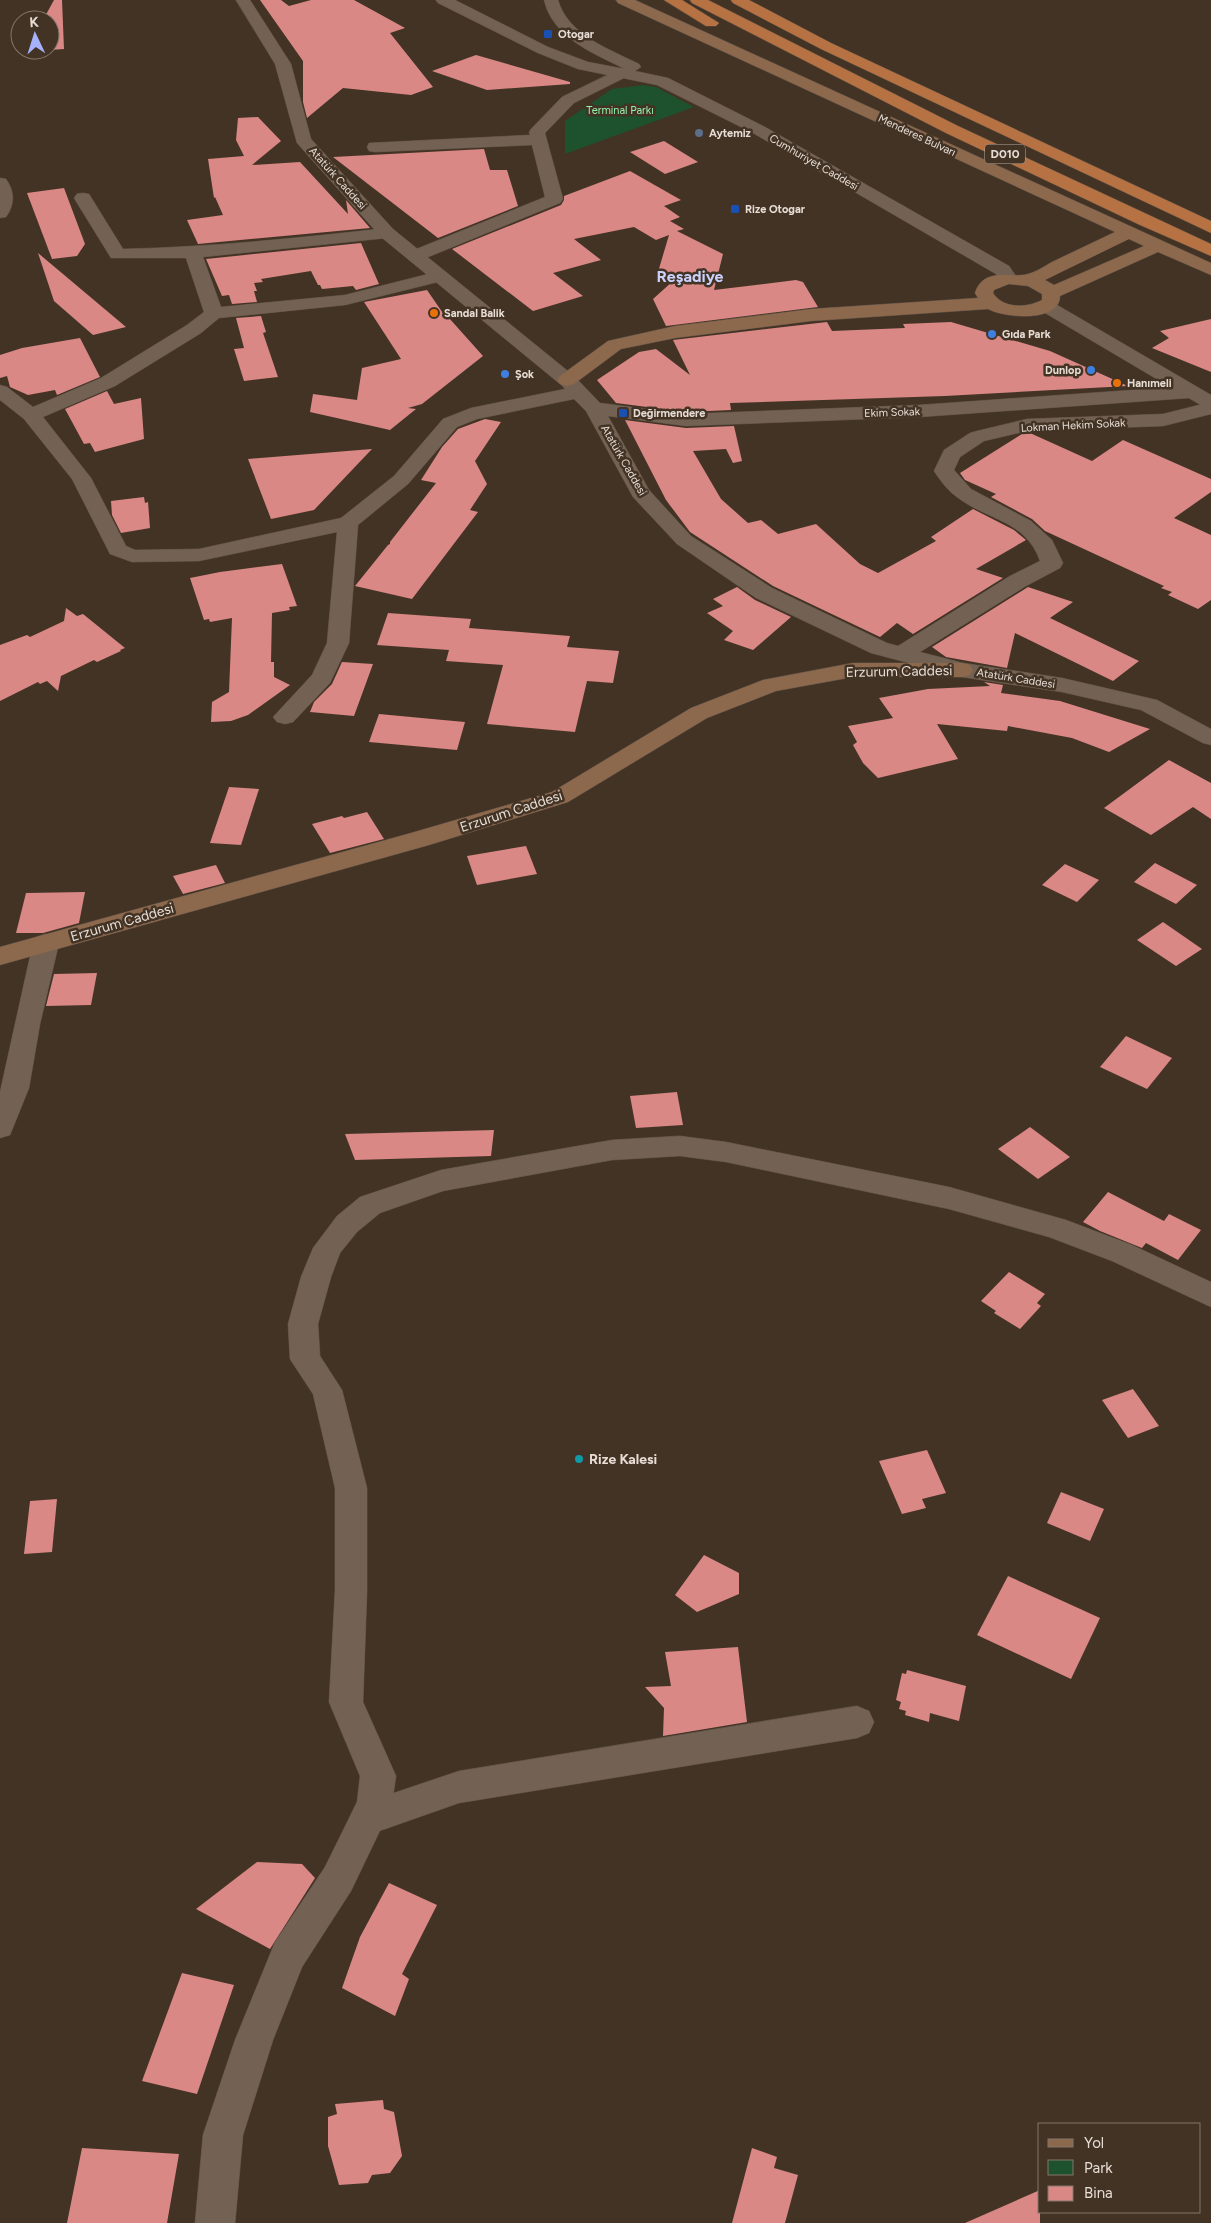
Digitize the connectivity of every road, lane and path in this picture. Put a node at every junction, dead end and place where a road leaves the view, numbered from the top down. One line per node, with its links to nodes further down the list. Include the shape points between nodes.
1 (243, 0): 20 (street, Atatürk Caddesi, via 283,64 303,140)
2 (443, 0): 9 (street, Cumhuriyet Caddesi)
3 (551, 0): 9 (street, via 556,16)
4 (623, 0): 19 (main road, Menderes Bulvarı)
5 (671, 0): 12 (highway, via 797,67)
6 (697, 0): 12 (highway, D010)
7 (738, 0): 18 (highway, D010, via 826,46)
8 (772, 0): 18 (highway, via 865,52 1182,207)
9 (542, 30): 10 (street, Cumhuriyet Caddesi, via 584,66); 11 (street, via 588,44)
10 (622, 74): 11 (street, Cumhuriyet Caddesi); 13 (street, via 568,100 537,132)
11 (662, 81): 27 (street, Cumhuriyet Caddesi, via 759,130 1003,270)
12 (907, 106): 22 (highway, D010)
13 (539, 140): 14 (street); 24 (street, via 554,199)
14 (375, 148)
15 (0, 183): 17 (street, via 4,206)
16 (83, 198): 23 (street, via 117,254)
17 (0, 213)
18 (1211, 227)
19 (1128, 232): 21 (main road, Menderes Bulvarı); 28 (main road)
20 (387, 233): 23 (street); 24 (street, Atatürk Caddesi)
21 (1158, 246): 25 (main road, Menderes Bulvarı); 29 (main road)
22 (1211, 251)
23 (193, 253): 31 (street)
24 (415, 256): 26 (street, Atatürk Caddesi)
25 (1211, 270)
26 (440, 276): 31 (street, via 345,300); 32 (street, Atatürk Caddesi)
27 (1009, 278): 28 (main road); 30 (main road, via 986,288 984,292)
28 (1030, 280): 29 (main road, via 1040,283)
29 (1048, 299): 30 (main road, via 1038,309 1018,311); 34 (street)
30 (991, 303): 32 (main road, via 811,315 674,332 615,344)
31 (214, 313): 38 (street, via 108,382)
32 (573, 386): 36 (street, Atatürk Caddesi); 39 (street, via 471,414 450,423 401,480)
33 (0, 391): 38 (street)
34 (1189, 392): 35 (street); 36 (street, Ekim Sokak, via 919,411 686,420)
35 (1211, 403)
36 (594, 408): 40 (street, Atatürk Caddesi, via 640,493 684,540 764,593 878,648)
37 (1211, 408): 40 (street, Lokman Hekim Sokak, via 1163,420 1027,425 978,437 951,454 944,471 964,493 1024,525 1046,544 1052,563)
38 (31, 414): 39 (street, via 81,478 117,550 132,556 199,555)
39 (348, 523): 42 (street, via 338,643 322,678)
40 (901, 654): 41 (street, Atatürk Caddesi)
41 (962, 670): 43 (street, Atatürk Caddesi, via 1062,685 1149,705); 44 (main road, Erzurum Caddesi, via 853,670 771,685 699,713 560,797)
42 (285, 717)
43 (1211, 738)
44 (46, 943): 45 (main road, Erzurum Caddesi); 46 (street, via 15,1088)
45 (0, 956)
46 (0, 1128)
47 (1211, 1295): 49 (street, via 1122,1253 1056,1228 949,1198 726,1152 680,1146 612,1150 442,1181 370,1204 347,1224 328,1248 303,1324 305,1359 327,1390 351,1488 346,1702 378,1776 374,1804)
48 (856, 1722): 49 (street, via 459,1786)
49 (368, 1818): 50 (street, via 338,1879 288,1955 254,2040 223,2134)
50 (215, 2223)

